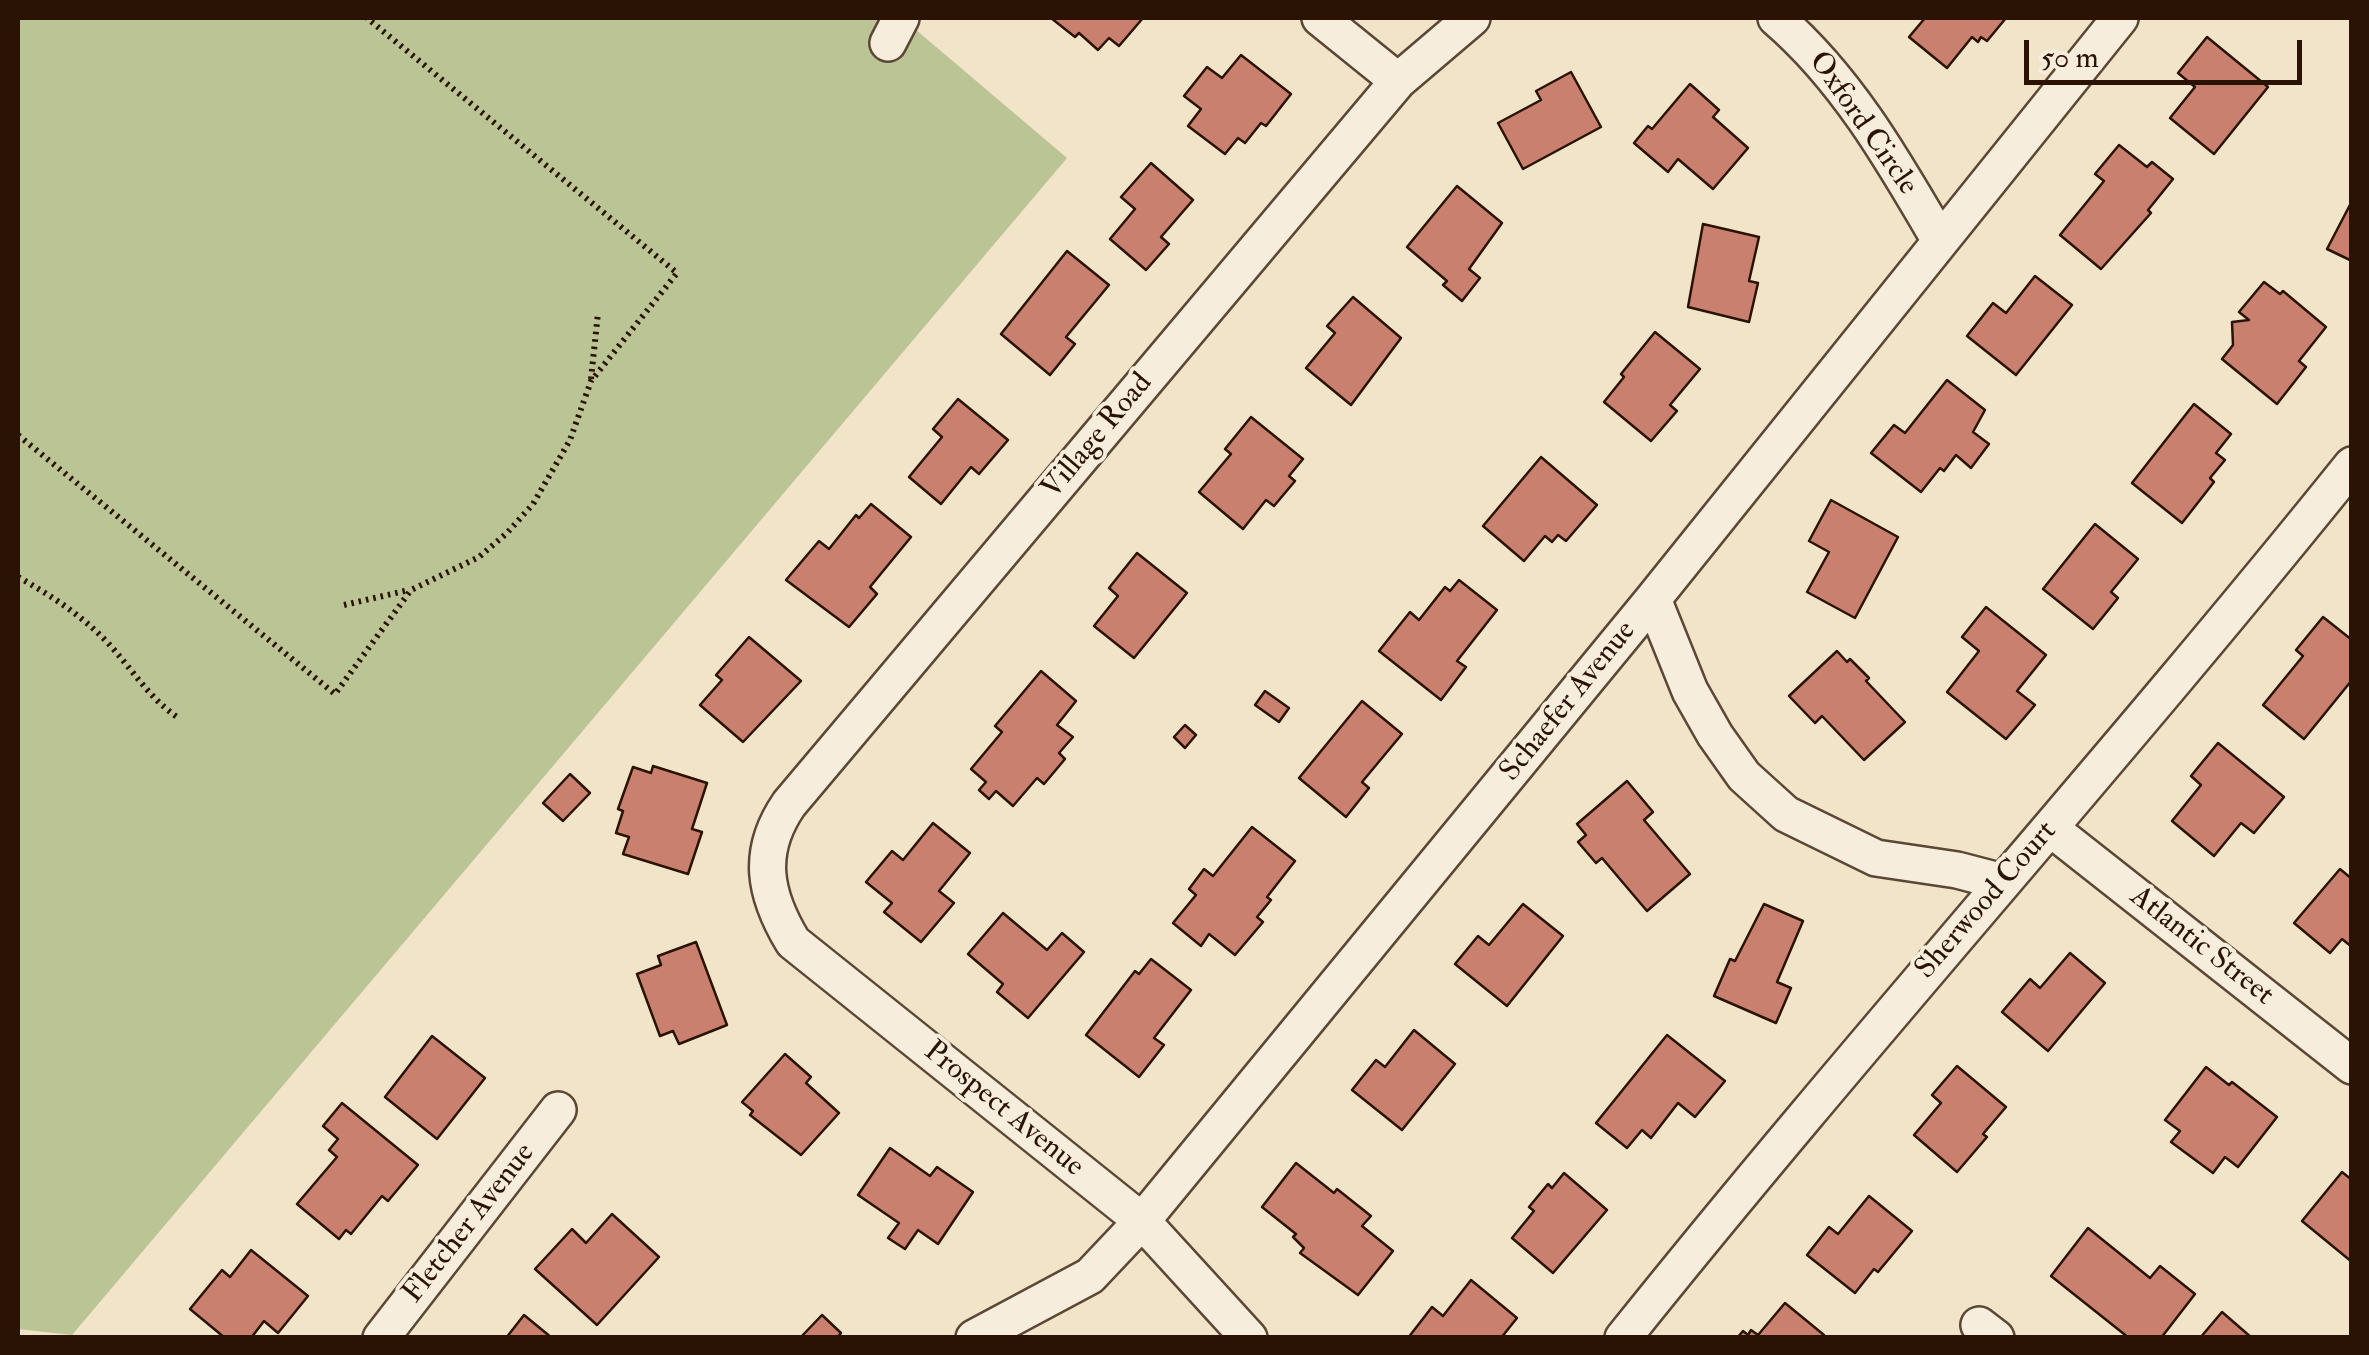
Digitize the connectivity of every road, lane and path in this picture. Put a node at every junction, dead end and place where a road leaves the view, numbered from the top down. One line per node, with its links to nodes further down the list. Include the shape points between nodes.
1 (367, 18): 9 (path, via 677,273)
2 (1320, 18): 6 (street)
3 (1472, 18): 6 (street, Village Road)
4 (1776, 18): 7 (street, Oxford Circle, via 1810,47 1883,143)
5 (2120, 18): 7 (street, Schaefer Avenue)
6 (1398, 81): 18 (street, Village Road, via 789,804 768,849)
7 (1939, 240): 14 (street, Schaefer Avenue)
8 (598, 312): 9 (path)
9 (591, 381): 13 (path, via 570,440 533,504 478,557)
10 (18, 435): 13 (path, via 334,694)
11 (2352, 466): 17 (street, Sherwood Court)
12 (18, 577): 16 (path, via 70,608 145,692)
13 (410, 590): 15 (path)
14 (1654, 599): 19 (street, via 1714,735 1744,776 1786,814 1876,858); 22 (street, Schaefer Avenue)
15 (344, 605)
16 (180, 719)
17 (2050, 828): 19 (street, Sherwood Court); 20 (street, Atlantic Street)
18 (767, 882): 22 (street, Prospect Avenue, via 774,912 792,942)
19 (2003, 882): 26 (street, Sherwood Court)
20 (2352, 1066)
21 (558, 1110): 23 (street, Fletcher Avenue)
22 (1142, 1221): 24 (street, Schaefer Avenue, via 1090,1276); 25 (street, Prospect Avenue)
23 (381, 1338)
24 (974, 1338)
25 (1249, 1338)
26 (1623, 1338)

